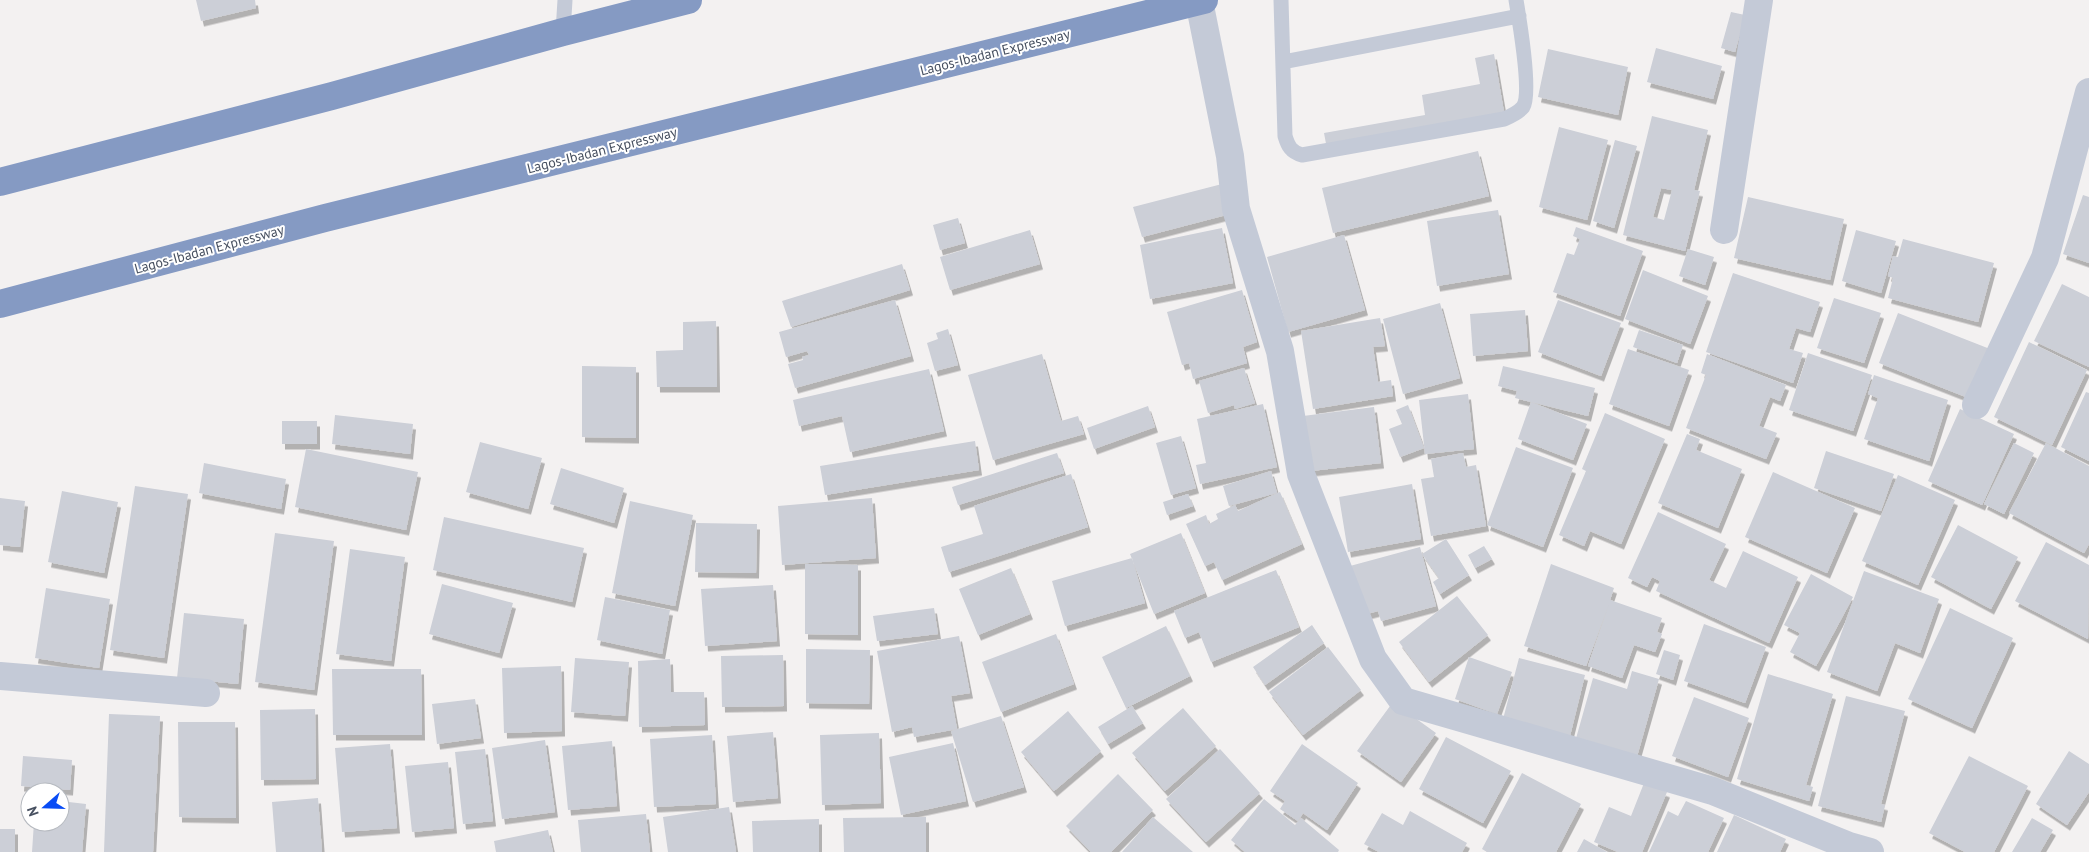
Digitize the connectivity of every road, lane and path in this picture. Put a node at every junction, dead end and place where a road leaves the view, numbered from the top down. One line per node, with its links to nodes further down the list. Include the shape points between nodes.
1 (565, 0): 8 (lane)
2 (688, 0): 8 (highway)
3 (1281, 0): 9 (lane)
4 (1516, 0): 7 (lane)
5 (1759, 0): 12 (street)
6 (1202, 1): 13 (highway, Lagos-Ibadan Expressway, via 325,218); 17 (street, via 1230,156 1236,209 1280,351 1301,474 1373,659 1403,701 1713,791)
7 (1519, 16): 9 (lane); 9 (lane, via 1526,75 1524,106 1504,120 1302,155 1294,153 1285,136)
8 (562, 32): 11 (highway, via 332,96)
9 (1283, 62)
10 (2089, 92): 14 (street, via 2045,258)
11 (0, 182)
12 (1724, 230)
13 (0, 304)
14 (1976, 406)
15 (0, 676): 16 (street)
16 (206, 692)
17 (1870, 852)

